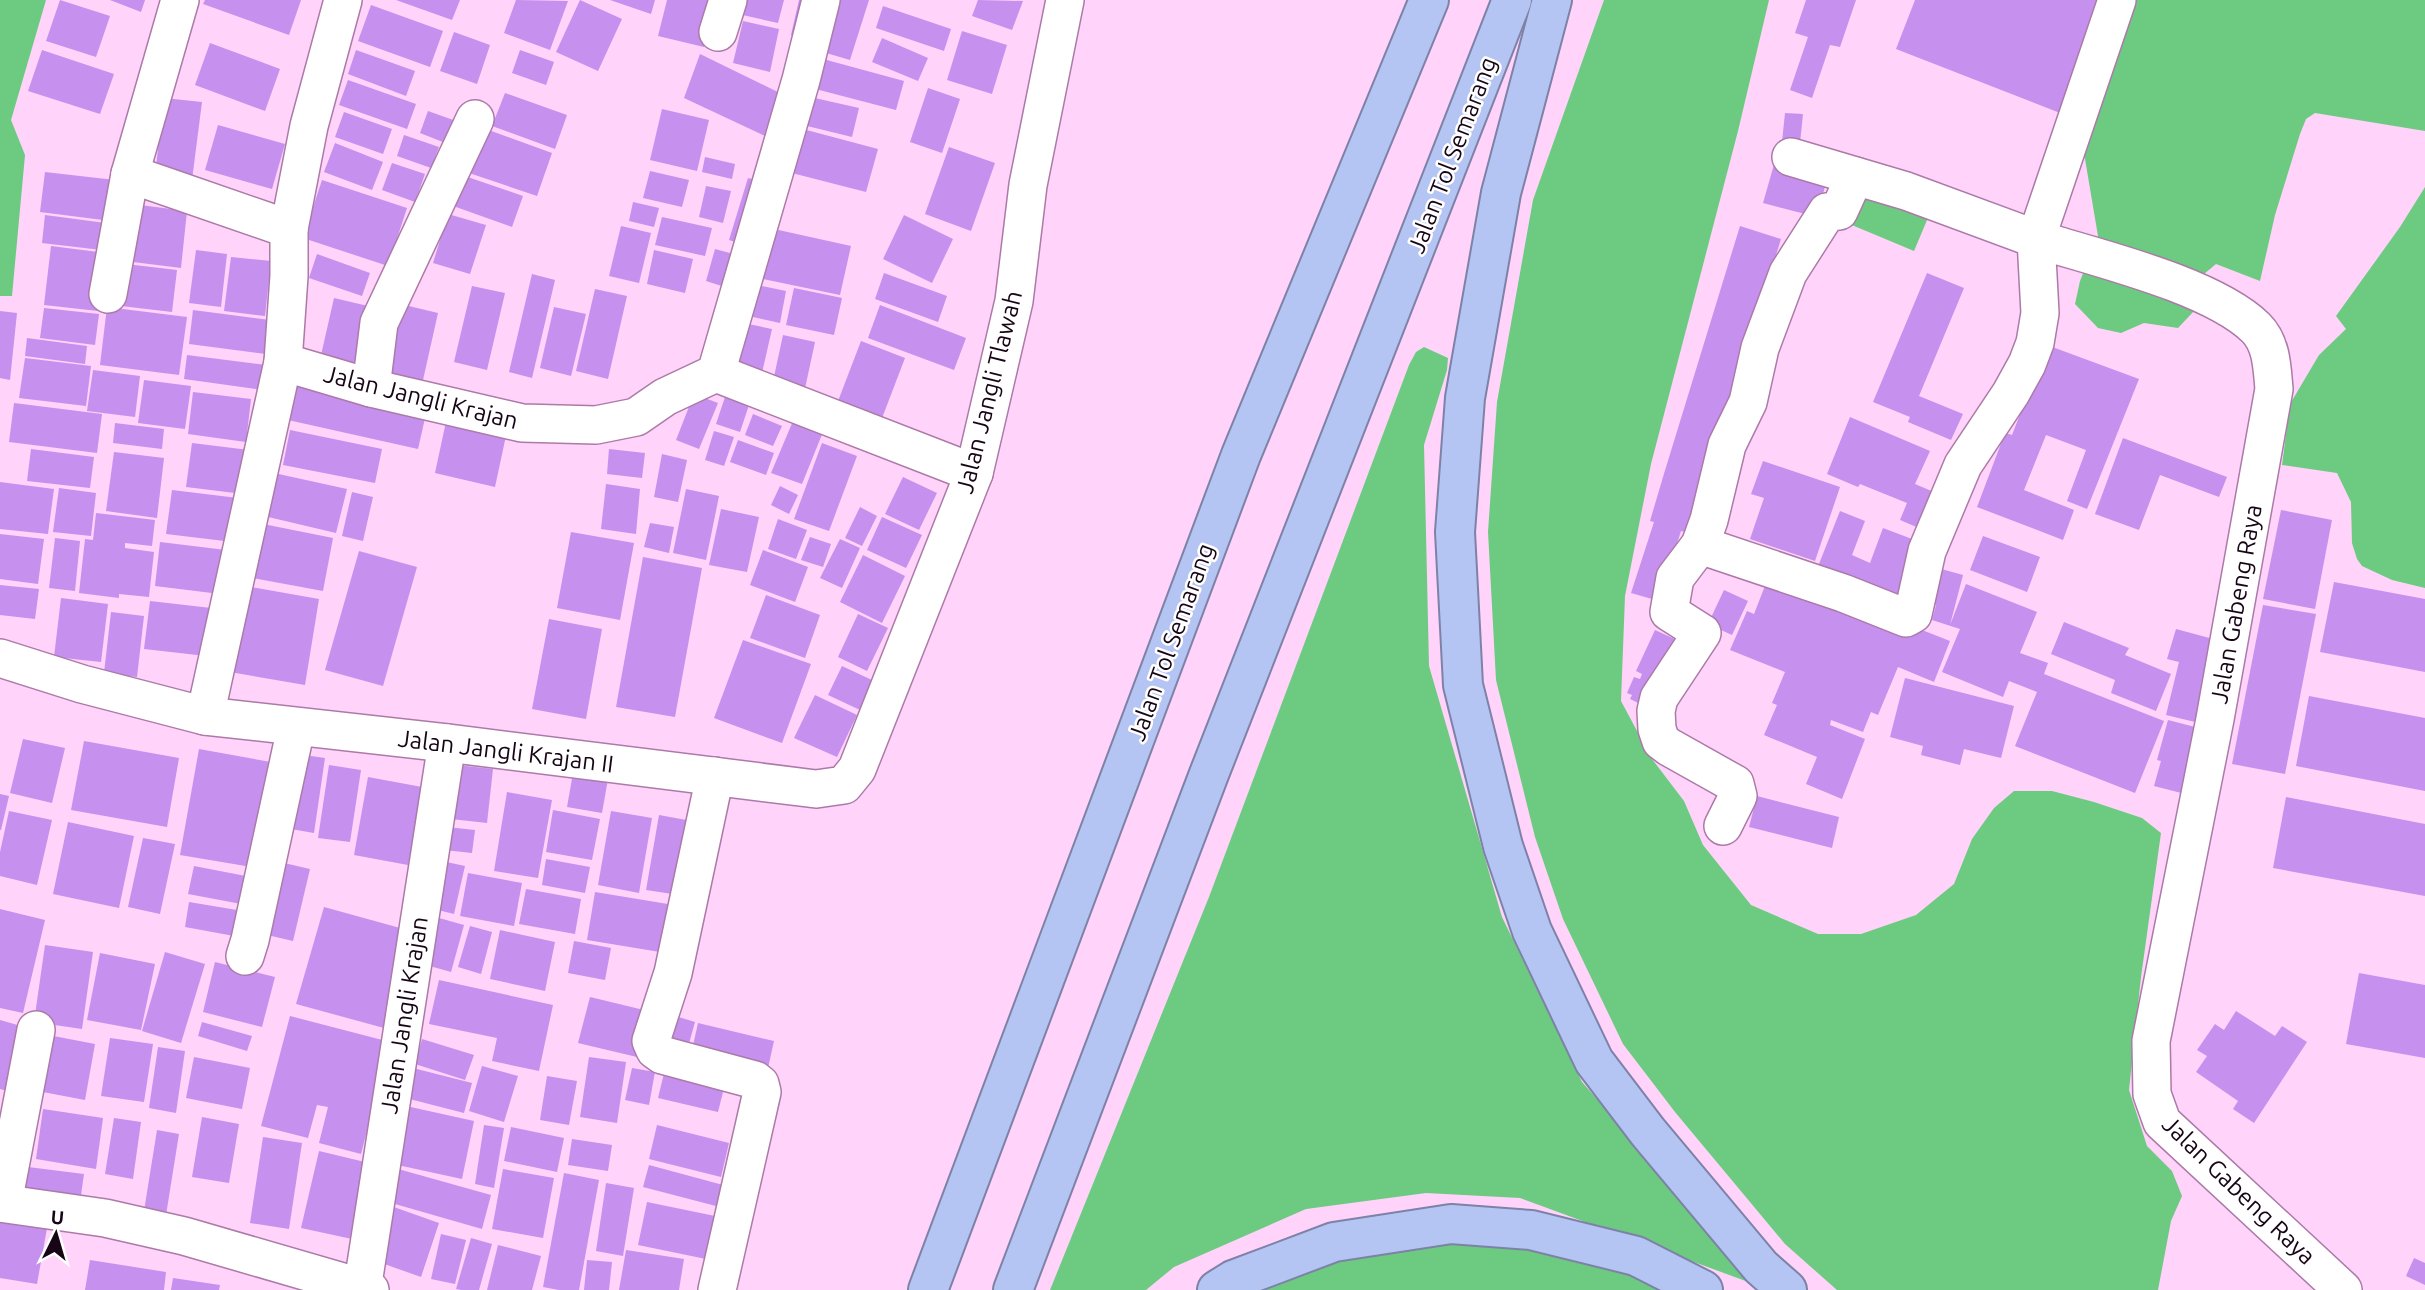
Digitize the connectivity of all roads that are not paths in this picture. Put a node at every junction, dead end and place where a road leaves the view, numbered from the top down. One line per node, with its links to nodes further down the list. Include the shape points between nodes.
1 (180, 0): 11 (street)
2 (343, 0): 13 (street, via 309,126)
3 (821, 0): 17 (street)
4 (1065, 0): 19 (street, Jalan Jangli Tlawah, via 1028,185 1014,301)
5 (1429, 0): 31 (highway, Jalan Tol Semarang, via 1241,455)
6 (1512, 0): 36 (highway, Jalan Tol Semarang)
7 (1552, 0): 39 (highway, via 1501,193 1465,398 1455,532 1463,685 1503,846 1532,932 1594,1061 1648,1132 1761,1266)
8 (2117, 0): 14 (street)
9 (475, 119): 18 (street, via 379,323)
10 (1791, 157): 12 (street, Jalan Gabeng Raya)
11 (130, 174): 13 (street); 15 (street)
12 (1855, 176): 14 (street, Jalan Gabeng Raya); 20 (street, via 1839,211 1827,212 1788,273 1760,348 1748,402 1727,445)
13 (289, 229): 16 (street)
14 (2036, 239): 20 (street, via 2040,313 2035,343 2011,393 1963,465 1927,551 1913,614 1906,618); 40 (street, Jalan Gabeng Raya, via 2215,300 2257,329 2272,357 2274,389 2216,719 2151,1041 2150,1072 2162,1122)
15 (108, 294)
16 (283, 362): 18 (street, Jalan Jangli Krajan); 22 (street)
17 (716, 373): 18 (street, Jalan Jangli Krajan, via 665,397 636,417 596,425 522,423); 19 (street)
18 (371, 388)
19 (974, 473): 25 (street, Jalan Jangli Tlawah)
20 (1700, 545): 27 (street, via 1675,578 1669,612 1702,633 1659,698 1657,729 1669,747 1735,784 1738,796)
21 (0, 658): 22 (street, Jalan Jangli Krajan II)
22 (205, 716): 23 (street, Jalan Jangli Krajan II)
23 (296, 728): 24 (street, Jalan Jangli Krajan II); 28 (street)
24 (447, 743): 26 (street, Jalan Jangli Krajan II); 32 (street, Jalan Jangli Krajan)
25 (857, 769): 26 (street, Jalan Jangli Krajan II, via 844,785 816,789)
26 (715, 776): 33 (street, via 673,973 651,1041 662,1055 755,1080 762,1091)
27 (1723, 826)
28 (245, 956)
29 (36, 1030): 30 (street)
30 (2, 1203): 32 (street, Jalan Jangli Krajan, via 105,1218)
31 (958, 1212): 34 (highway); 35 (highway, Jalan Tol Semarang)
32 (364, 1289)
33 (717, 1290)
34 (920, 1290)
35 (928, 1290)
36 (1013, 1290)
37 (1217, 1290): 38 (highway, via 1334,1242 1451,1223 1531,1230 1636,1256)
38 (1703, 1290)
39 (1787, 1290)
40 (2343, 1290)

